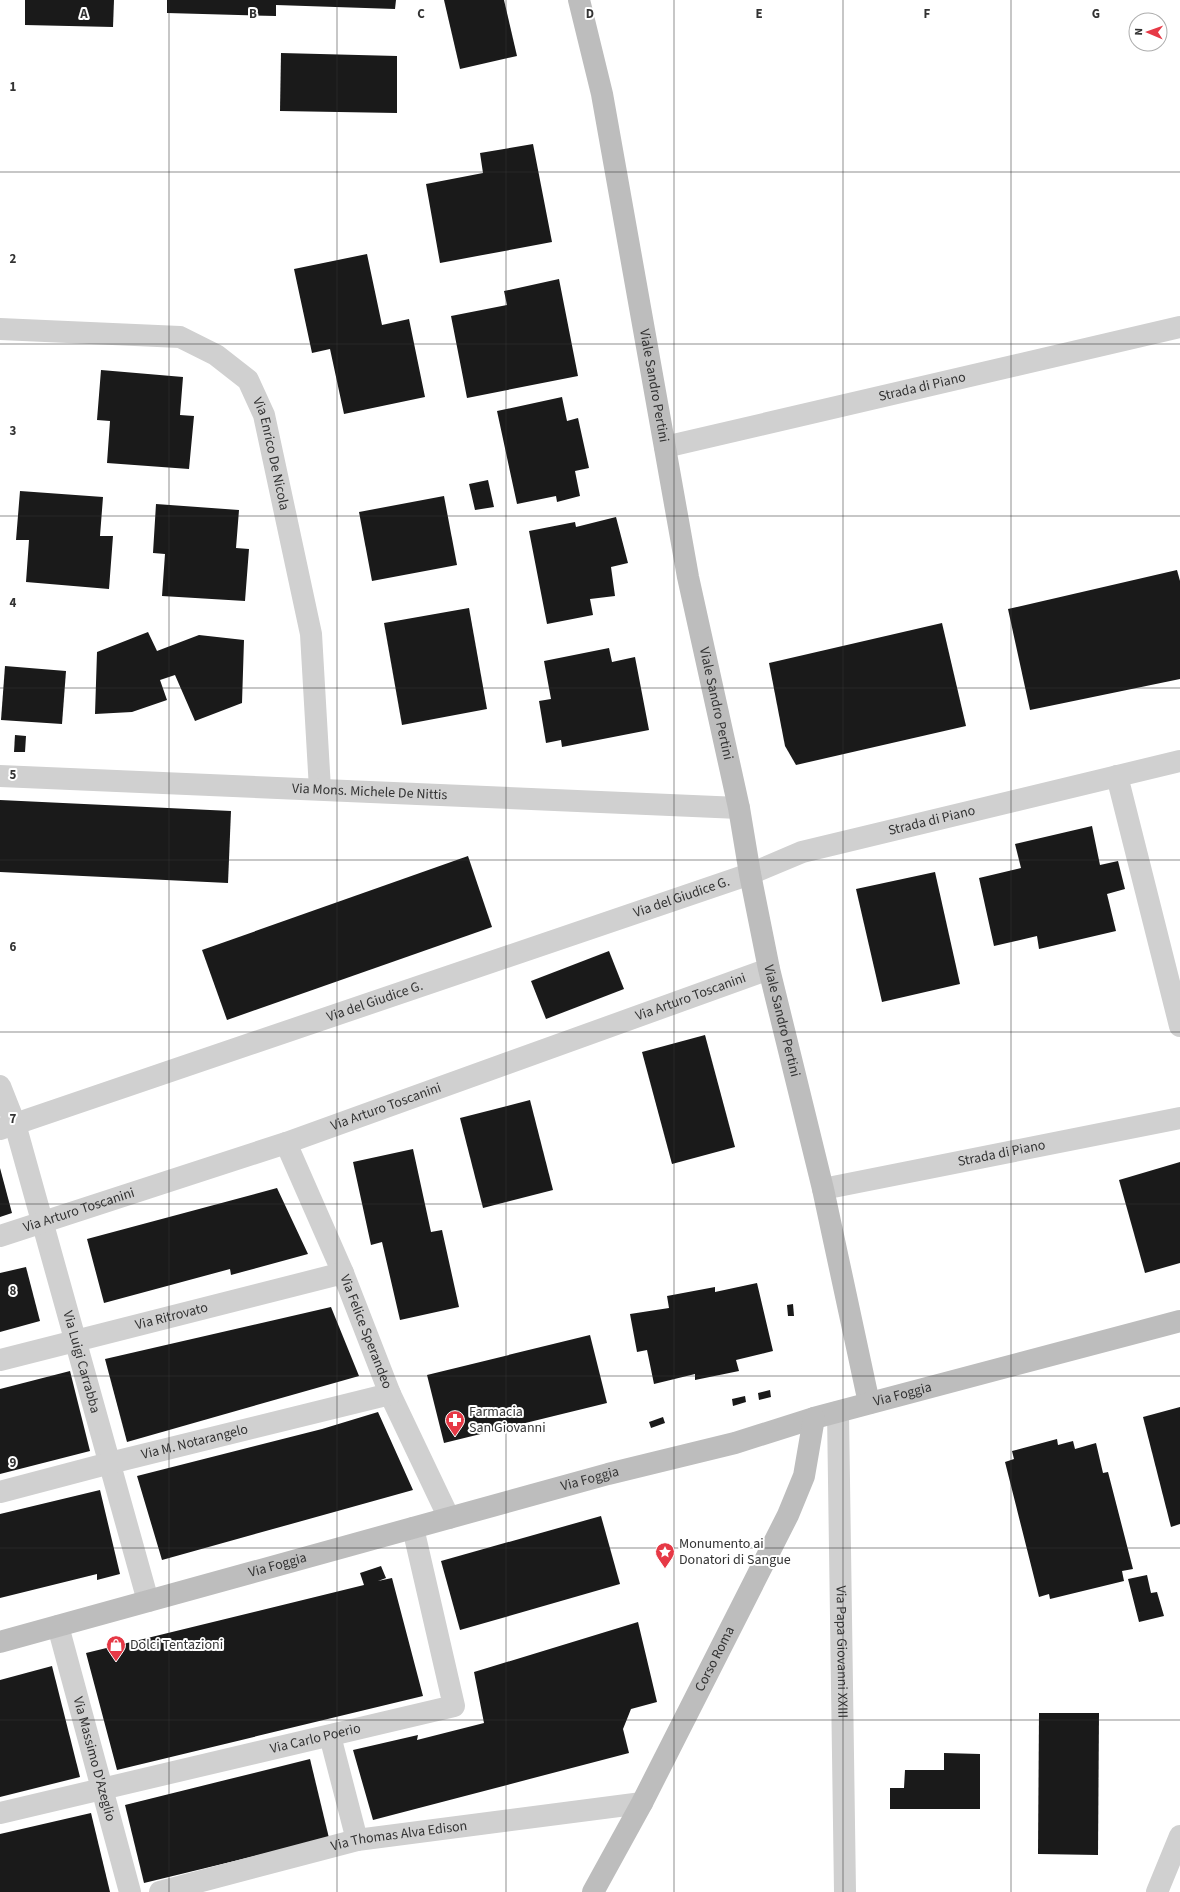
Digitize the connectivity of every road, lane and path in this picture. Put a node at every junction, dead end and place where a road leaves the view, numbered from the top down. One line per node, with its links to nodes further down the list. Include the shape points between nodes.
1 (579, 0): 4 (main road, Viale Sandro Pertini, via 602,94)
2 (1180, 327): 4 (street, Strada di Piano)
3 (0, 329): 8 (street, Via Enrico De Nicola, via 180,337 216,355 248,380 264,415 311,634)
4 (665, 447): 9 (main road, Viale Sandro Pertini, via 688,577)
5 (1180, 761): 7 (street, Strada di Piano)
6 (0, 776): 8 (street, Via Mons. Michele De Nittis)
7 (1117, 776): 10 (street, Strada di Piano, via 802,852); 12 (street)
8 (320, 789): 9 (street, Via Mons. Michele De Nittis)
9 (739, 808): 10 (main road, Viale Sandro Pertini)
10 (750, 874): 11 (main road, Viale Sandro Pertini); 15 (street, Via del Giudice G.)
11 (769, 969): 16 (street, Via Arturo Toscanini); 17 (main road, Viale Sandro Pertini)
12 (1180, 1026)
13 (0, 1086): 15 (street, Via Luigi Carrabba)
14 (1180, 1118): 17 (street, Strada di Piano)
15 (8, 1126): 18 (street, Via Luigi Carrabba)
16 (286, 1144): 18 (street, Via Arturo Toscanini); 20 (street, Via Felice Sperandeo)
17 (822, 1189): 25 (main road, Viale Sandro Pertini)
18 (43, 1223): 19 (street, Via Arturo Toscanini); 22 (street, Via Luigi Carrabba)
19 (0, 1236)
20 (343, 1273): 22 (street, Via Ritrovato); 24 (street, Via Felice Sperandeo)
21 (1180, 1321): 25 (main road, Via Foggia)
22 (76, 1340): 23 (street, Via Ritrovato); 28 (street, Via Luigi Carrabba)
23 (0, 1360)
24 (390, 1394): 28 (street, Via M. Notarangelo); 30 (street, Via Felice Sperandeo)
25 (869, 1403): 26 (main road, Via Foggia)
26 (838, 1412): 27 (main road, Via Foggia); 44 (street, Via Papa Giovanni XXIII)
27 (814, 1418): 30 (main road, Via Foggia, via 735,1443 608,1474); 37 (main road, Corso Roma, via 804,1476 788,1515)
28 (110, 1463): 29 (street, Via M. Notarangelo); 32 (street, Via Luigi Carrabba)
29 (0, 1492)
30 (449, 1518): 31 (main road, Via Foggia)
31 (413, 1528): 32 (main road, Via Foggia); 35 (street, Via Carlo Poerio, via 454,1706)
32 (148, 1601): 33 (main road, Via Foggia)
33 (58, 1626): 34 (main road, Via Foggia); 36 (street, Via Massimo D'Azeglio)
34 (0, 1642)
35 (330, 1736): 36 (street, Via Carlo Poerio); 40 (street)
36 (103, 1788): 38 (street, Via Carlo Poerio); 41 (street, Via Massimo D'Azeglio)
37 (642, 1803): 40 (street, Via Thomas Alva Edison); 43 (main road, Corso Roma)
38 (0, 1813)
39 (1180, 1836): 45 (street)
40 (357, 1840): 42 (street, Via Thomas Alva Edison)
41 (130, 1892)
42 (160, 1892)
43 (593, 1892)
44 (845, 1892)
45 (1157, 1892)

